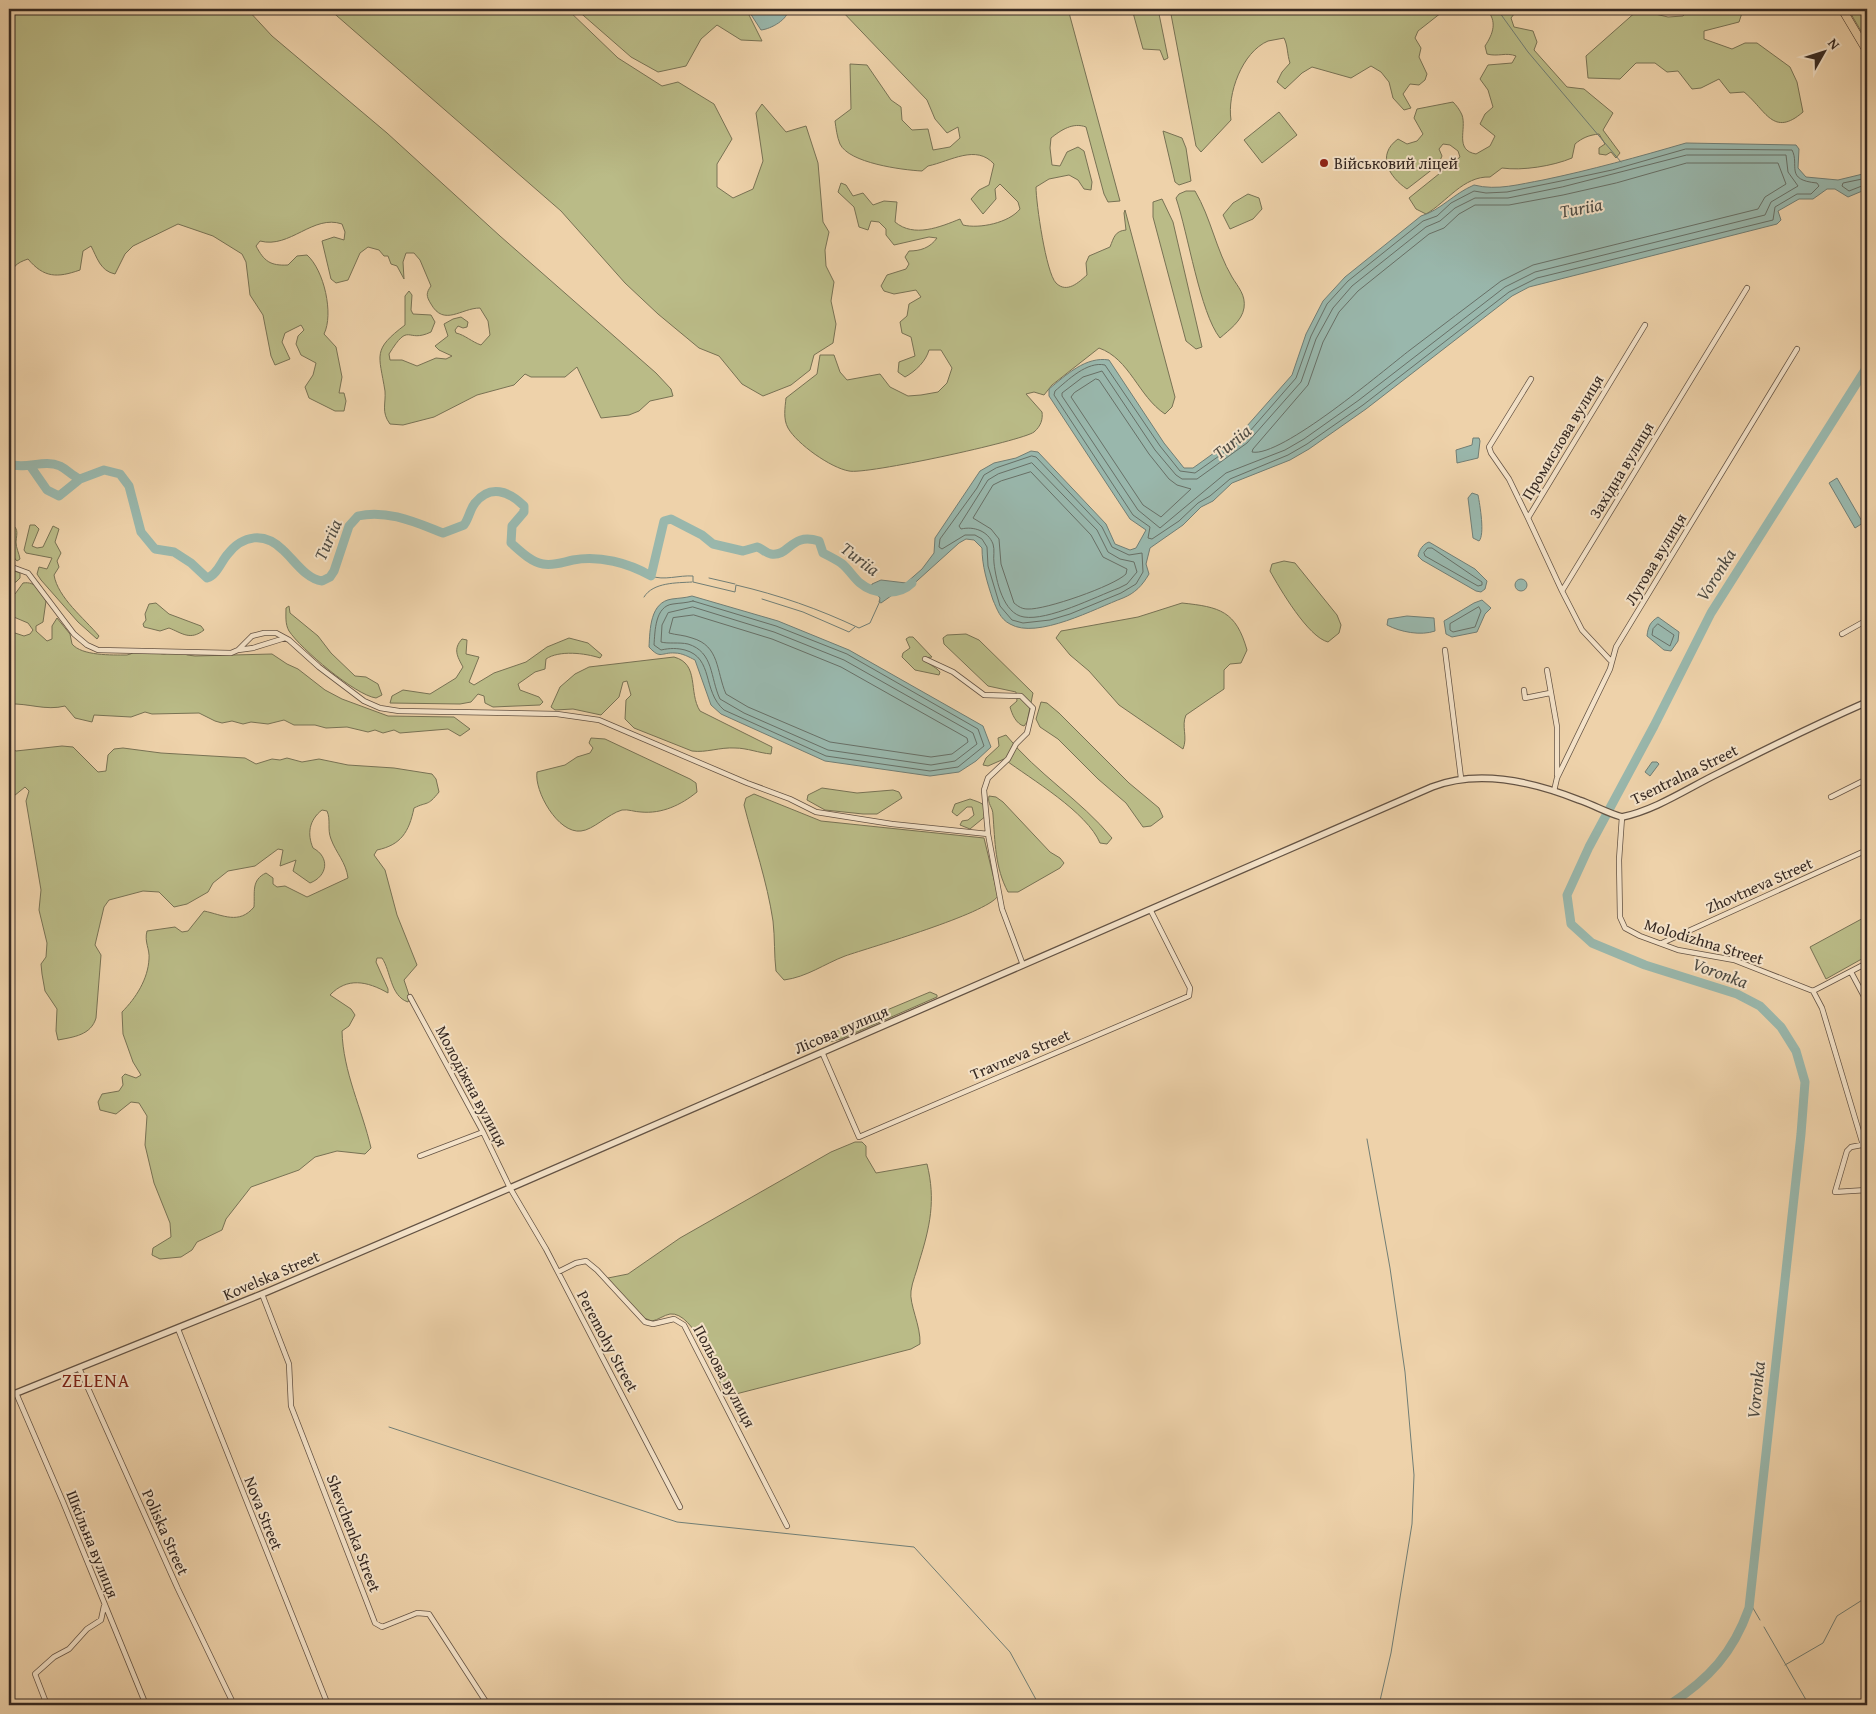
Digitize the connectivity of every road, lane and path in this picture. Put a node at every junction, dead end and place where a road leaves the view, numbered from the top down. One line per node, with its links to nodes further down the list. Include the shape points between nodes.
1 (1842, 9): 2 (highway)
2 (1867, 51)
3 (1746, 288): 9 (street, Західна вулиця)
4 (1645, 325): 7 (street, Промислова вулиця)
5 (1797, 349): 16 (street, Лугова вулиця)
6 (1531, 379): 7 (street, via 1490,447)
7 (1528, 518): 9 (street, Промислова вулиця)
8 (9, 566): 13 (street, via 28,573 74,634 87,646 98,650 231,653)
9 (1562, 591): 16 (street, via 1582,630)
10 (1867, 620): 11 (street)
11 (1842, 634)
12 (285, 638): 13 (street); 13 (street, via 276,633 257,634); 27 (street, via 344,687 380,708 563,714 599,720 816,812 874,822)
13 (238, 650)
14 (1445, 650): 21 (street)
15 (926, 658): 27 (street, via 953,672 984,695 1021,696 1033,708 1027,733 986,783)
16 (1610, 660): 22 (street, Лугова вулиця, via 1610,669)
17 (1547, 670): 19 (street)
18 (1524, 690): 19 (street, via 1525,698)
19 (1550, 692): 22 (street, via 1557,728)
20 (1867, 702): 26 (street, Tsentralna Street, via 1633,815)
21 (1461, 778): 24 (street, Tsentralna Street, via 1486,778); 29 (street, Tsentralna Street, via 1419,792)
22 (1556, 778): 24 (street, Лугова вулиця)
23 (1867, 779): 25 (street)
24 (1554, 790): 26 (street, Tsentralna Street)
25 (1831, 797)
26 (1622, 817): 30 (street, Molodizhna Street, via 1619,860 1622,922 1635,934)
27 (988, 834): 32 (street, via 1002,909)
28 (1867, 850): 30 (street, Zhovtneva Street)
29 (1151, 911): 32 (street, Лісова вулиця); 37 (street, Travneva Street, via 1190,988 1189,996 859,1137)
30 (1662, 943): 34 (street, Molodizhna Street, via 1693,954 1734,960)
31 (1867, 963): 33 (street)
32 (1023, 965): 37 (street, Лісова вулиця)
33 (1851, 972): 34 (street); 36 (street)
34 (1813, 991): 39 (street, via 1822,1008)
35 (410, 997): 38 (street, Молодіжна вулиця)
36 (1867, 1002)
37 (822, 1052): 41 (street, Лісова вулиця)
38 (483, 1132): 40 (street); 42 (street, Молодіжна вулиця)
39 (1865, 1145): 43 (street, via 1851,1147 1847,1151 1835,1192)
40 (420, 1156)
41 (542, 1174): 42 (street, Kovelska Street)
42 (510, 1188): 44 (street, Peremohy Street); 45 (street, Kovelska Street)
43 (1867, 1190)
44 (558, 1272): 50 (street, Peremohy Street); 51 (street, Польова вулиця, via 576,1262 586,1261 645,1322 674,1319 684,1325)
45 (262, 1294): 46 (street, Kovelska Street); 57 (street, Shevchenka Street, via 289,1364 291,1406 376,1623 382,1627 417,1613 429,1614)
46 (178, 1329): 47 (street, Kovelska Street); 56 (street, Nova Street)
47 (79, 1368): 48 (street, Kovelska Street); 55 (street, Poliska Street)
48 (16, 1393): 49 (street, Kovelska Street); 52 (street, Шкільна вулиця)
49 (9, 1396)
50 (680, 1506)
51 (787, 1526)
52 (104, 1605): 53 (street, via 101,1620 87,1629 70,1649 54,1657 35,1674); 54 (street, Шкільна вулиця)
53 (47, 1705)
54 (146, 1705)
55 (234, 1705)
56 (328, 1705)
57 (488, 1705)

